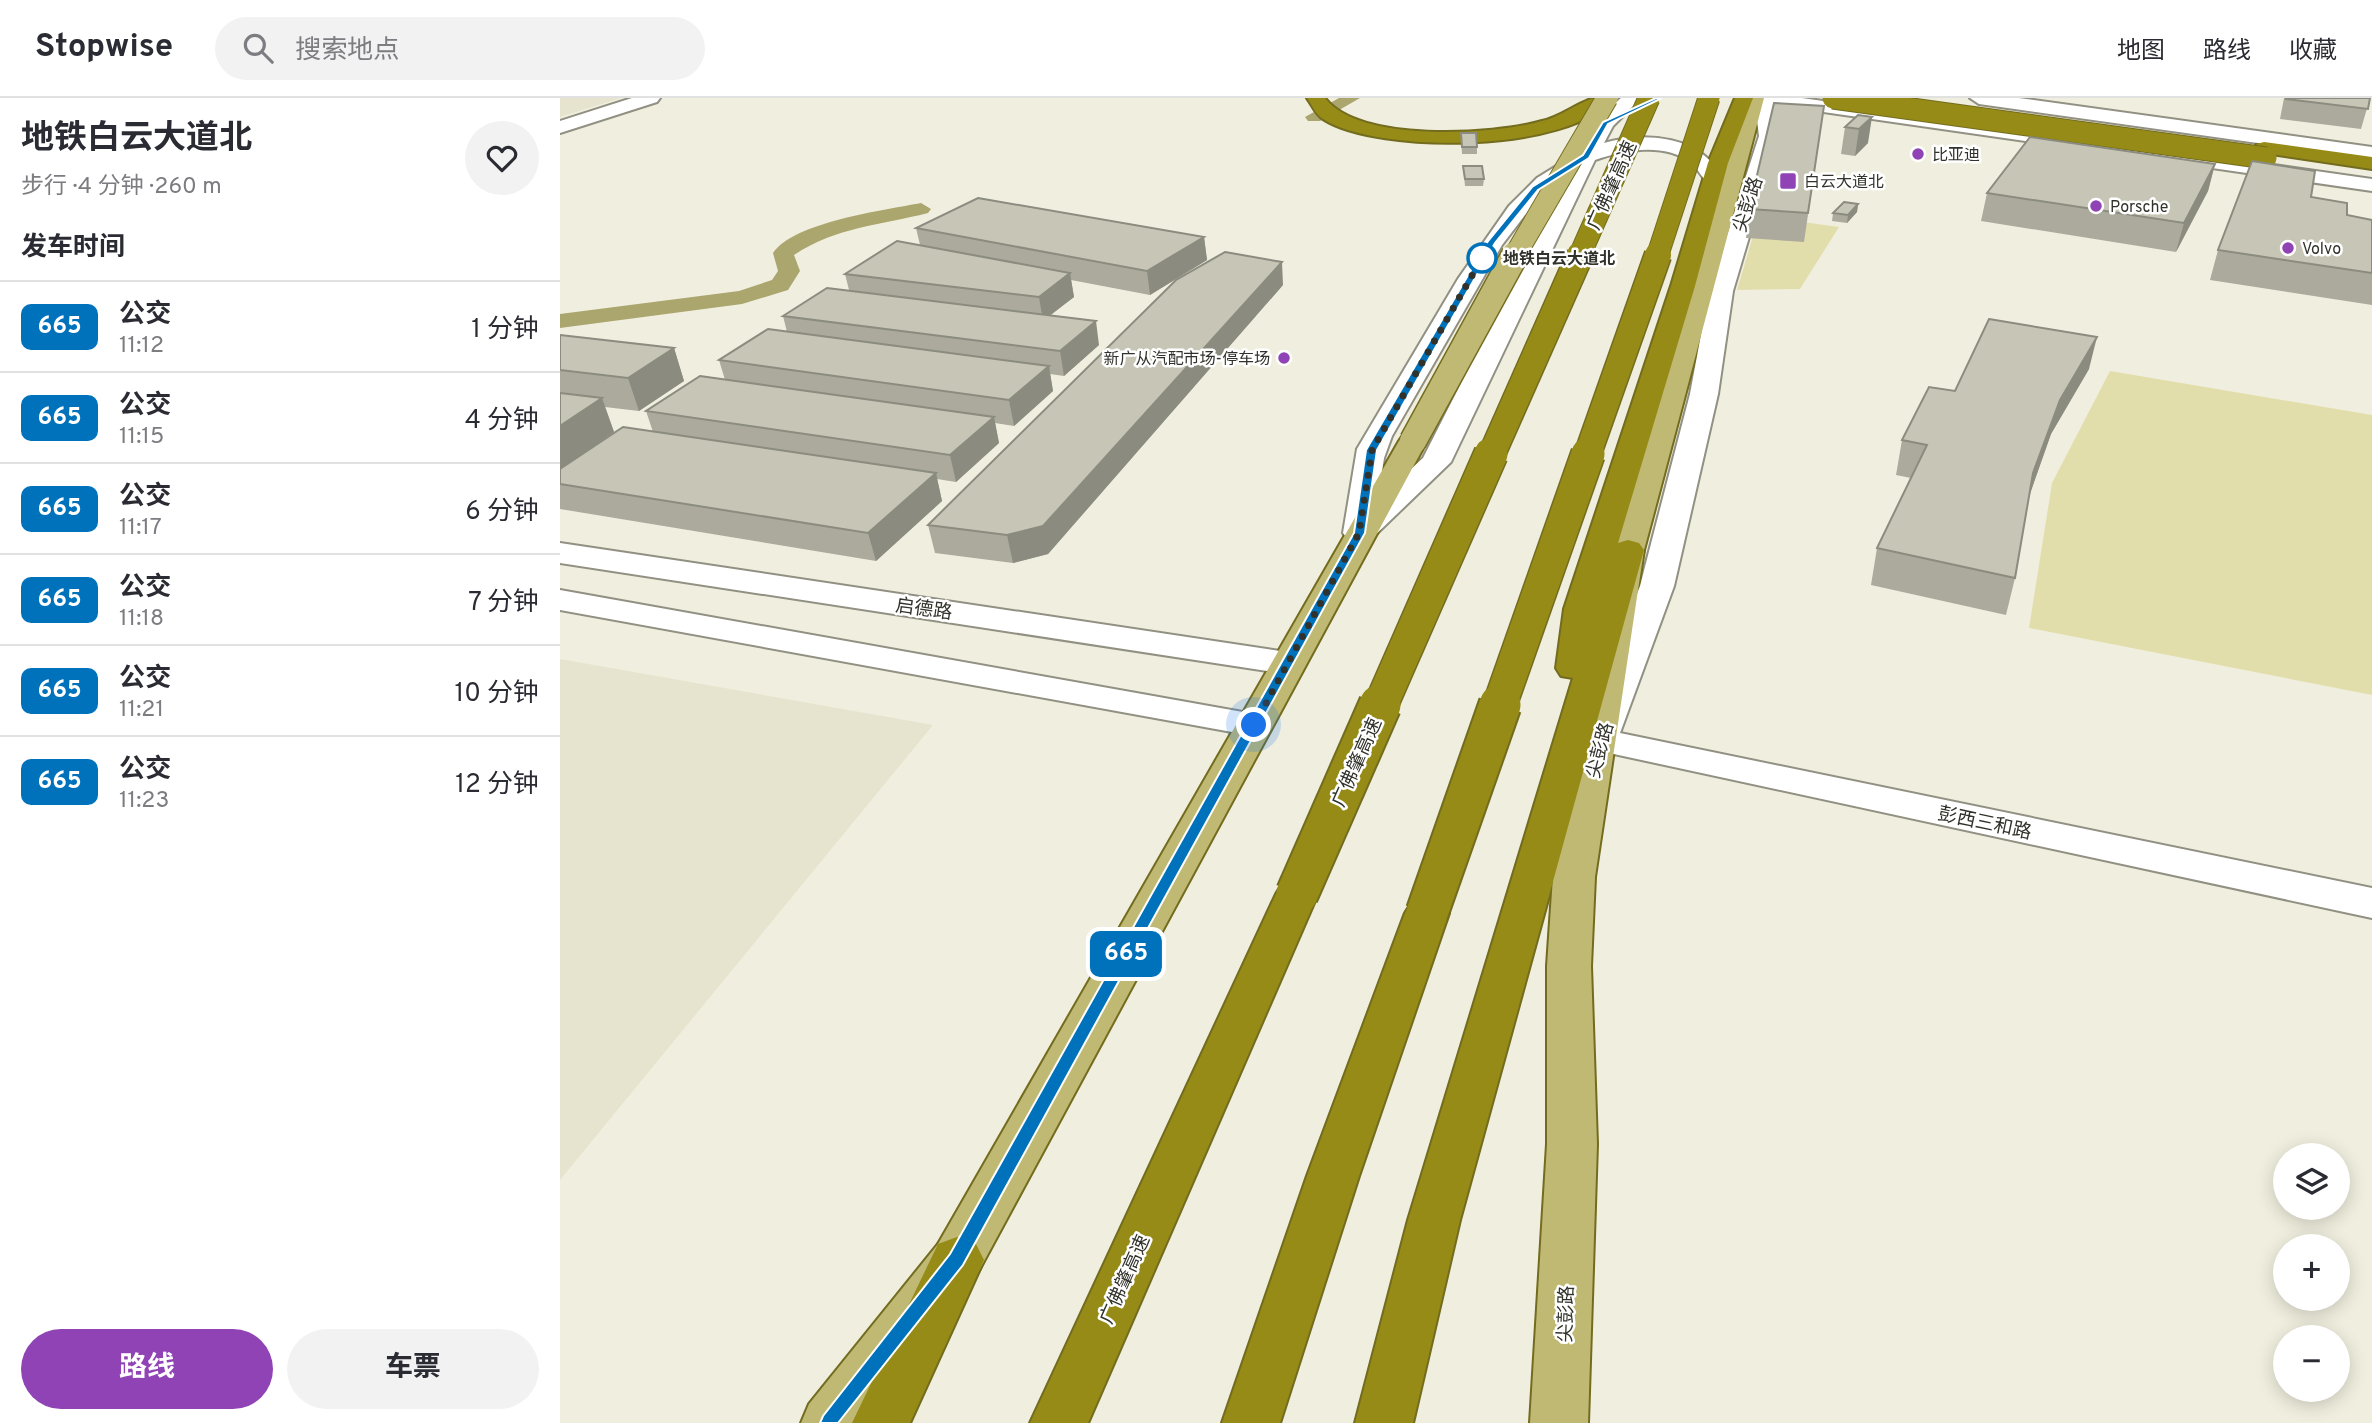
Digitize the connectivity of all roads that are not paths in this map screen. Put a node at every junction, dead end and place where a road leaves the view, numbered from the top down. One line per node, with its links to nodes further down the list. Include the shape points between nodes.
1 (620, 98): 20 (street)
2 (651, 98): 22 (street)
3 (1316, 98): 4 (highway, via 1328,114 1362,127 1408,135 1461,136 1542,128)
4 (1606, 98): 21 (street); 32 (main road, bridge)
5 (1632, 98): 21 (street)
6 (1649, 98): 44 (highway, 广佛肇高速, bridge)
7 (1659, 98): 21 (street)
8 (1709, 98): 45 (highway, bridge)
9 (1744, 98): 30 (highway)
10 (1755, 98): 33 (main road)
11 (1764, 98): 19 (street); 23 (street, 尖彭路)
12 (1823, 98): 19 (street)
13 (1833, 98): 25 (highway, bridge)
14 (1896, 98): 25 (highway)
15 (1979, 98): 18 (street)
16 (2011, 98): 18 (street)
17 (2018, 98): 18 (street)
18 (2038, 106): 24 (street, via 1999,118); 26 (street)
19 (1865, 113): 23 (street, via 1798,116); 24 (street)
20 (560, 117)
21 (1605, 123): 27 (street)
22 (560, 127)
23 (1769, 136): 38 (street, 尖彭路, via 1721,291 1704,394 1657,586)
24 (2025, 136): 31 (street)
25 (2265, 153): 28 (highway); 29 (highway)
26 (2372, 153)
27 (1586, 157): 30 (street, via 1620,145 1675,147 1698,155); 32 (street, via 1436,462); 32 (street, via 1535,188 1491,242 1372,450)
28 (2372, 163)
29 (2372, 173)
30 (1713, 178): 39 (highway, via 1581,609)
31 (2372, 185)
32 (1359, 533): 36 (main road)
33 (1628, 550): 38 (main road); 39 (highway)
34 (560, 553): 36 (street, 启德路)
35 (560, 600): 37 (street)
36 (1287, 663): 37 (main road)
37 (1254, 725): 41 (main road)
38 (1599, 740): 40 (street, 彭西三和路); 47 (main road, 尖彭路, via 1570,919 1572,1144)
39 (1559, 785): 46 (highway, via 1434,1220)
40 (2372, 903)
41 (957, 1260): 42 (main road); 43 (highway)
42 (830, 1423)
43 (881, 1423)
44 (1059, 1423)
45 (1251, 1423)
46 (1384, 1423)
47 (1559, 1423)

